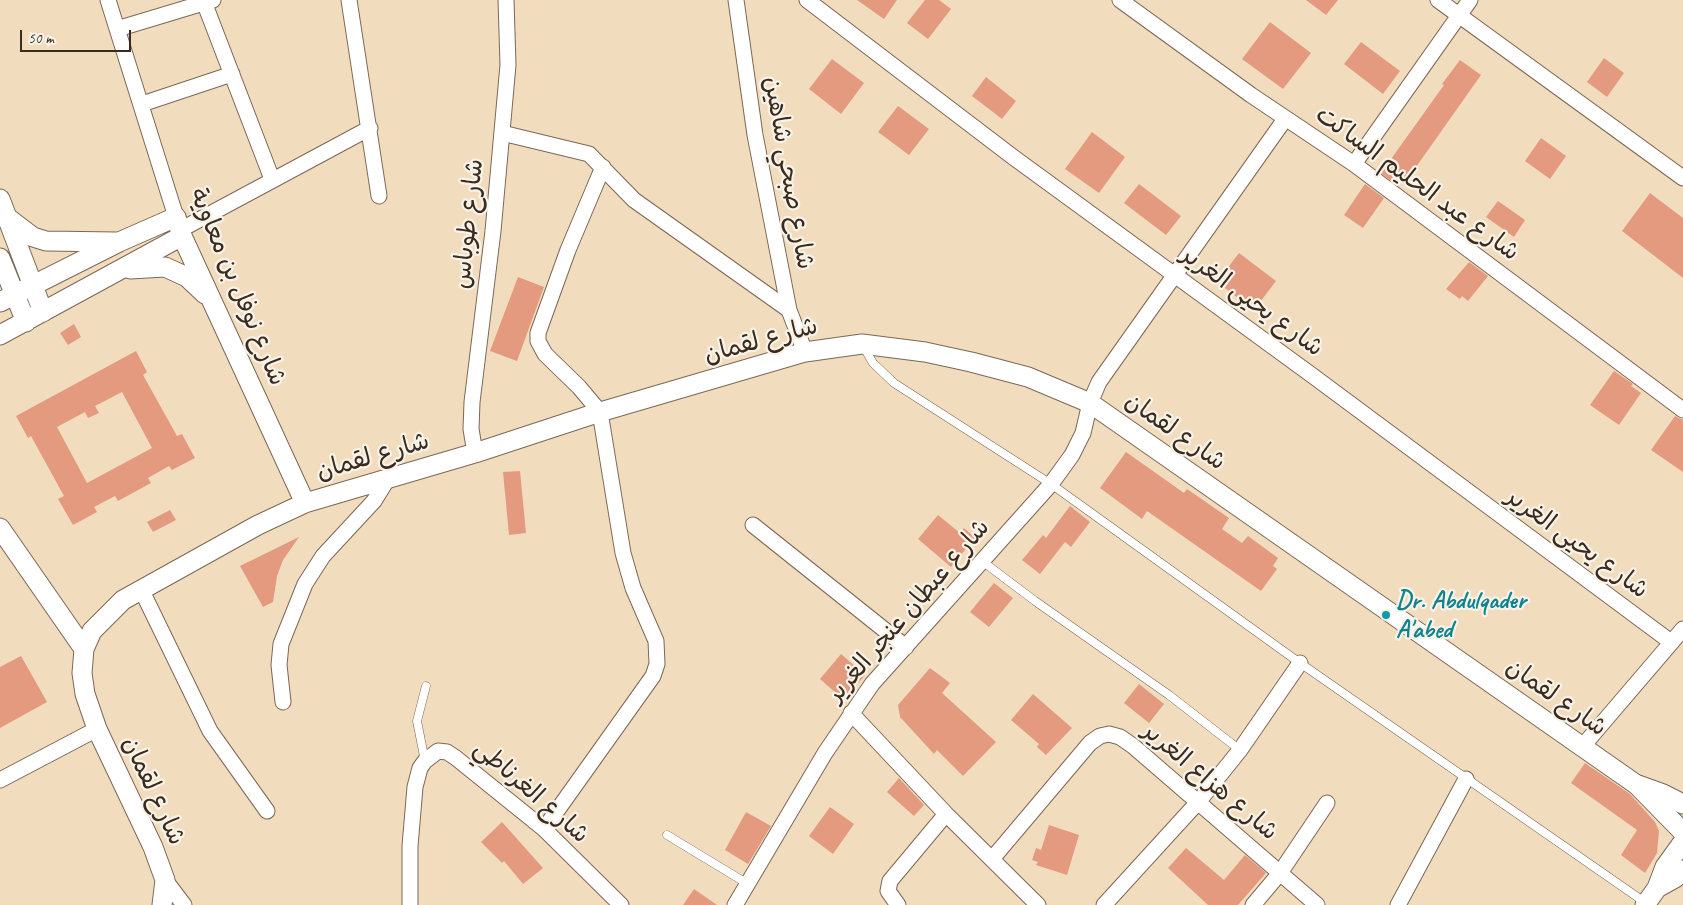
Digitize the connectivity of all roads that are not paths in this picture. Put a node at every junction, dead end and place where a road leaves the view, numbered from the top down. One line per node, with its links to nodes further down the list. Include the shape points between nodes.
1 (108, 0): 11 (street, شارع نوفل بن معاوية)
2 (349, 0): 15 (street)
3 (506, 0): 16 (street, شارع طوباس, via 508,65)
4 (736, 0): 32 (street, شارع صبحي شاهين, via 755,135)
5 (807, 0): 28 (street, شارع يحيى الغرير)
6 (1120, 0): 14 (street, شارع عبد الحليم الساكت)
7 (1438, 0): 10 (street)
8 (1470, 0): 10 (street)
9 (209, 1): 11 (street); 12 (street)
10 (1460, 14): 17 (street); 19 (street)
11 (117, 29): 13 (street, شارع نوفل بن معاوية)
12 (232, 74): 13 (street); 20 (street)
13 (142, 104): 24 (street, شارع نوفل بن معاوية)
14 (1285, 119): 17 (street, شارع عبد الحليم الساكت); 28 (street, شارع عبطان عنجر الغرير)
15 (370, 128): 20 (street); 21 (street)
16 (502, 133): 18 (street, via 589,154); 41 (street, شارع طوباس, via 472,402 471,429)
17 (1354, 164): 39 (street, شارع عبد الحليم الساكت)
18 (603, 167): 32 (street, via 634,200); 40 (street, via 538,333 545,354)
19 (1683, 178)
20 (272, 179): 24 (street)
21 (379, 196)
22 (0, 198): 23 (street)
23 (8, 218): 25 (street, via 33,237 46,242); 29 (street)
24 (179, 228): 25 (street); 27 (street); 31 (street, شارع نوفل بن معاوية)
25 (119, 242): 29 (street)
26 (0, 258): 30 (street)
27 (118, 271): 31 (street, via 165,267 187,277); 33 (street)
28 (1175, 275): 38 (street, شارع عبطان عنجر الغرير, via 1111,364); 50 (street, شارع يحيى الغرير)
29 (33, 285): 30 (street); 33 (street)
30 (7, 298): 34 (street)
31 (213, 303): 44 (street, شارع نوفل بن معاوية)
32 (789, 310): 37 (street, شارع صبحي شاهين)
33 (43, 312): 34 (street)
34 (26, 322): 35 (street)
35 (0, 335)
36 (862, 344): 37 (street, شارع لقمان); 38 (street, شارع لقمان, via 926,352 971,362 1028,377); 43 (lane, via 873,363 894,383)
37 (805, 352): 40 (street, شارع لقمان)
38 (1090, 403): 43 (street, شارع عبطان عنجر الغرير, via 1083,433); 58 (street, شارع لقمان)
39 (1683, 410)
40 (600, 412): 41 (street, شارع لقمان); 69 (street, via 623,553 656,641 657,664 653,676)
41 (475, 453): 42 (street, شارع لقمان)
42 (387, 480): 44 (street, شارع لقمان); 55 (street, via 374,501 324,556 302,591 281,644 279,664)
43 (1051, 484): 47 (street, شارع عبطان عنجر الغرير); 53 (lane)
44 (305, 503): 48 (street, شارع لقمان)
45 (753, 525): 52 (street)
46 (0, 528): 51 (street)
47 (982, 561): 52 (street, شارع عبطان عنجر الغرير); 59 (lane)
48 (141, 589): 51 (street, شارع لقمان, via 123,600 102,620); 67 (street, via 210,731)
49 (1683, 629): 50 (street)
50 (1671, 642): 58 (street)
51 (84, 648): 57 (street, شارع لقمان, via 82,673 85,694)
52 (906, 648): 56 (street, شارع عبطان عنجر الغرير, via 872,684)
53 (1300, 662): 59 (street); 61 (lane)
54 (426, 686): 60 (lane, via 417,721)
55 (283, 702)
56 (852, 713): 68 (street); 77 (street, شارع عبطان عنجر الغرير)
57 (97, 729): 62 (street); 76 (street, شارع لقمان, via 153,847)
58 (1582, 747): 63 (street, شارع لقمان)
59 (1240, 750): 64 (street)
60 (425, 761): 69 (street, شارع الغرناطي, via 438,752 447,752); 81 (street, via 415,787)
61 (1466, 779): 78 (lane); 89 (street)
62 (0, 780)
63 (1637, 785): 66 (street, شارع لقمان); 70 (street, شارع لقمان)
64 (1199, 801): 73 (street, شارع هزاع الغرير, via 1120,737 1100,736 1090,743); 75 (street, شارع هزاع الغرير); 86 (street)
65 (1327, 803): 75 (street)
66 (1683, 804)
67 (268, 811)
68 (946, 814): 73 (street); 84 (street, via 890,881 888,890)
69 (544, 829): 82 (street, شارع الغرناطي)
70 (1683, 832)
71 (667, 835): 77 (lane)
72 (1683, 842): 78 (street, via 1665,867)
73 (992, 859): 85 (street)
74 (1683, 870): 78 (street)
75 (1280, 873): 87 (street); 88 (street, شارع هزاع الغرير)
76 (165, 880): 79 (street); 80 (street)
77 (748, 884): 83 (street, شارع عبطان عنجر الغرير)
78 (1649, 899)
79 (162, 905)
80 (184, 905)
81 (410, 905)
82 (621, 905)
83 (735, 905)
84 (898, 905)
85 (1038, 905)
86 (1104, 905)
87 (1253, 905)
88 (1317, 905)
89 (1398, 905)

